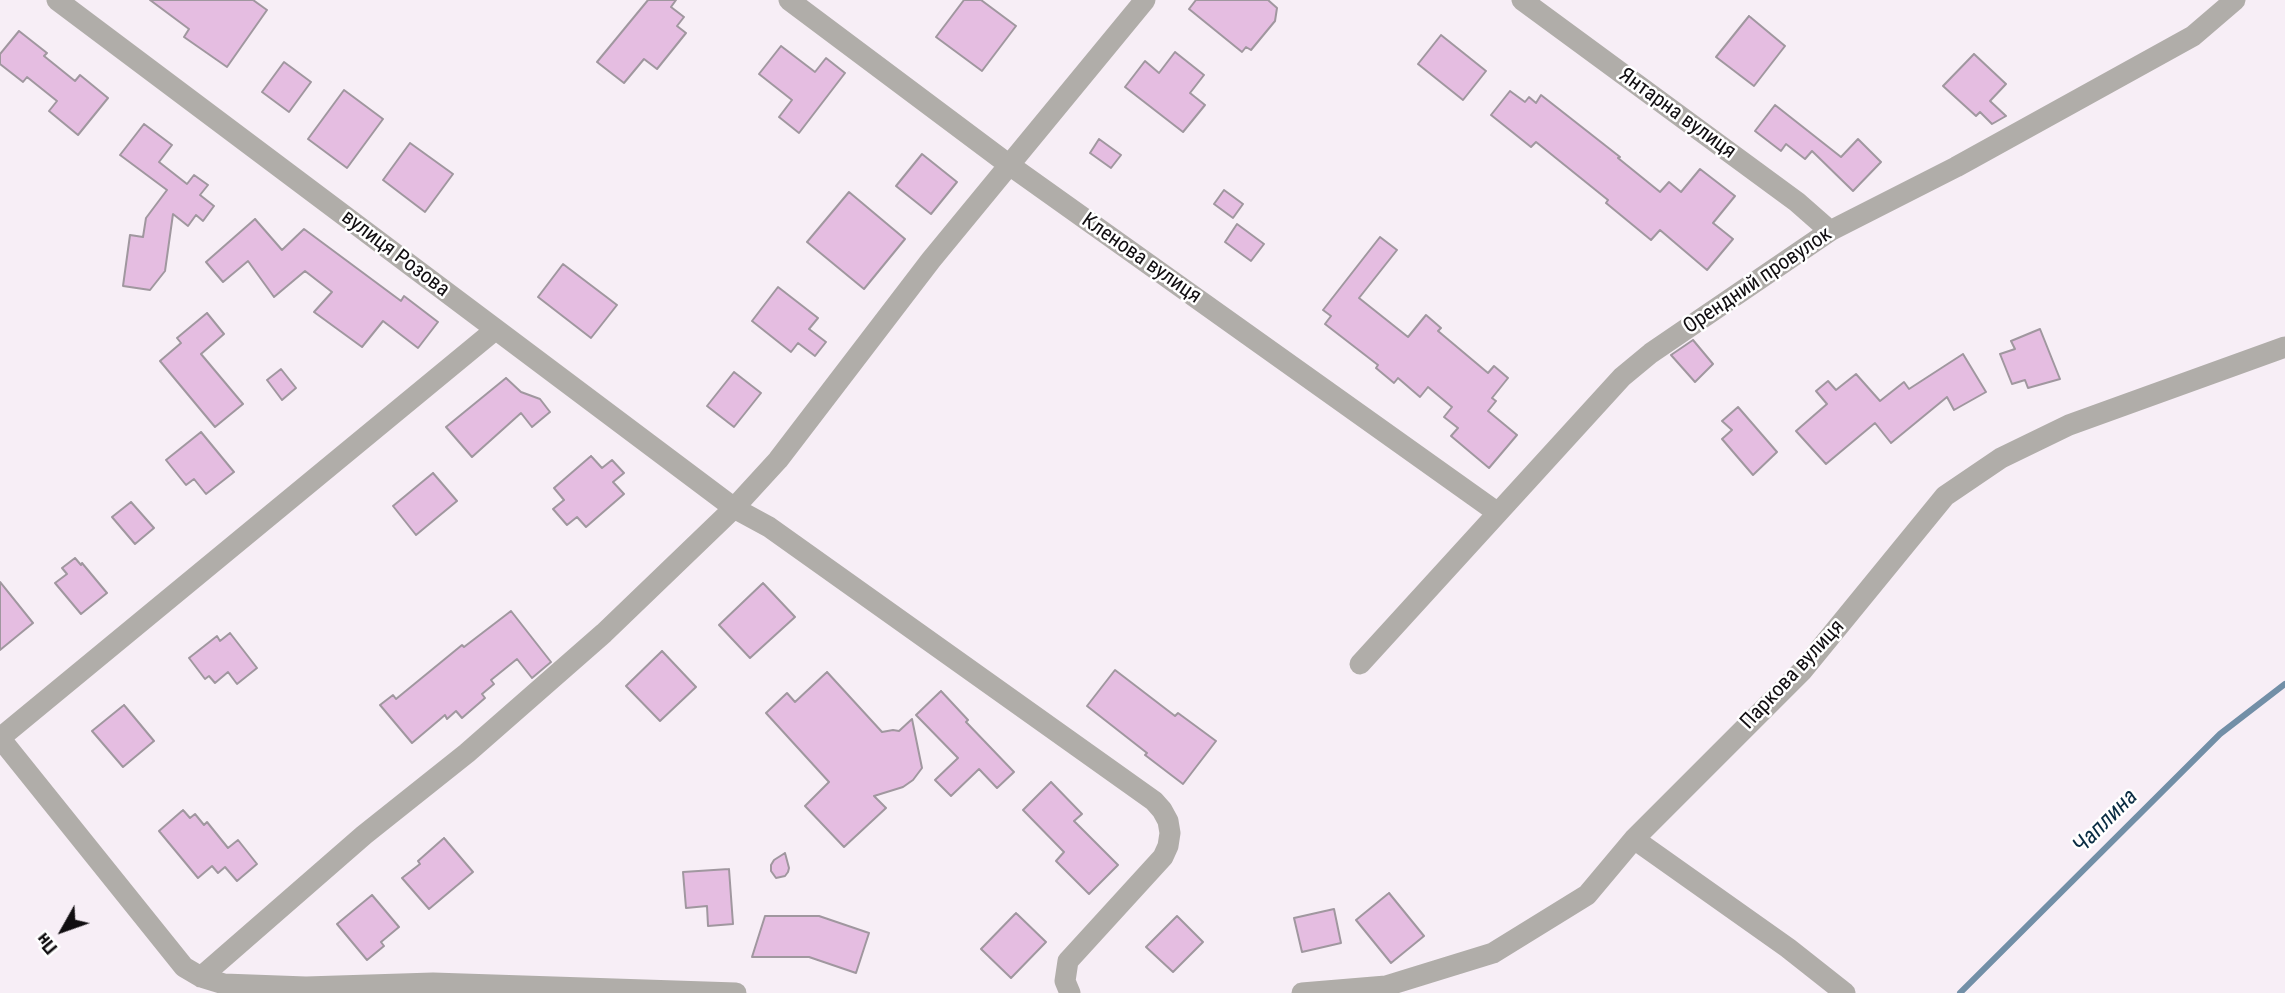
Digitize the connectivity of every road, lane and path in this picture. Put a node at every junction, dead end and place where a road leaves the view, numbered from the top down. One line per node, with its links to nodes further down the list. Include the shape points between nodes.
1 (57, 0): 8 (street, вулиця Розова)
2 (789, 0): 6 (street, Кленова вулиця)
3 (1145, 0): 6 (street)
4 (1522, 0): 7 (street, Янтарна вулиця)
5 (2235, 0): 7 (street, Орендний провулок, via 2193,37)
6 (1008, 164): 10 (street, via 778,460); 11 (street, Кленова вулиця)
7 (1830, 231): 11 (street, Орендний провулок, via 1622,377)
8 (495, 330): 10 (street, вулиця Розова); 13 (street)
9 (2285, 347): 14 (street, Паркова вулиця, via 2069,425 2001,458 1945,496 1802,671)
10 (734, 508): 15 (street, via 604,634); 16 (street, вулиця Розова, via 769,527 1163,810 1170,833 1163,857 1074,952 1065,971)
11 (1497, 513): 12 (street, Орендний провулок)
12 (1360, 664)
13 (0, 738): 15 (street, via 184,967)
14 (1634, 839): 18 (street, Паркова вулиця, via 1587,895 1493,953 1386,986); 19 (street)
15 (201, 977): 17 (street, via 224,984 306,987 433,983)
16 (1069, 992)
17 (736, 993)
18 (1302, 993)
19 (1845, 993)

